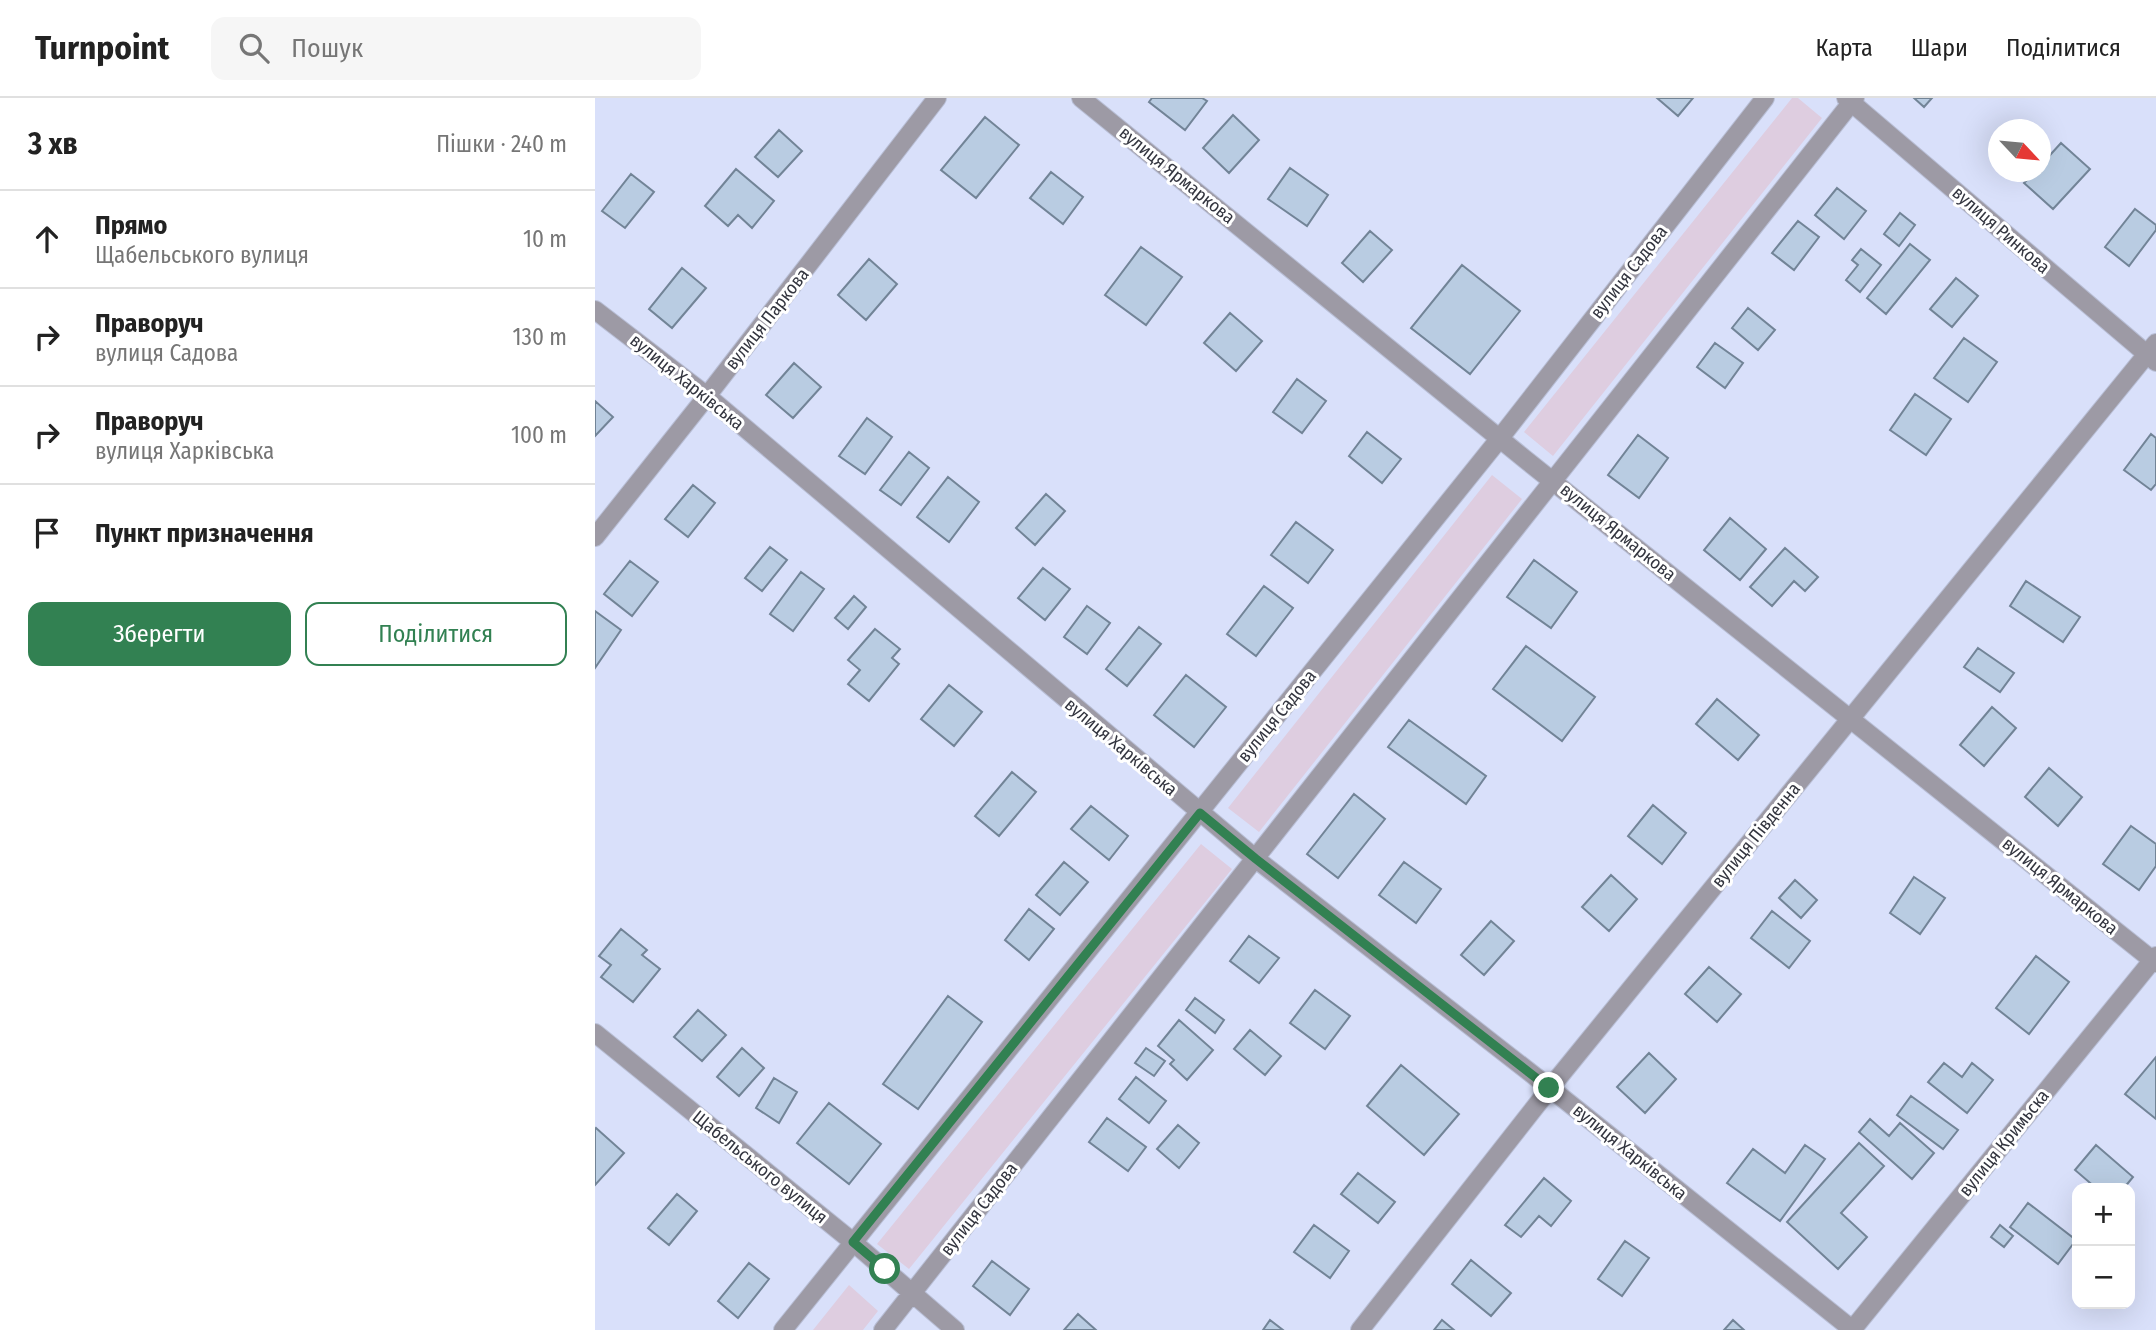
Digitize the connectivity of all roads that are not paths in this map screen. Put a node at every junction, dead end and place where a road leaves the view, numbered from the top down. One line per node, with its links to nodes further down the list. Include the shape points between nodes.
1 (937, 98): 7 (street, вулиця Паркова)
2 (1081, 98): 8 (street, вулиця Ярмаркова)
3 (1765, 98): 8 (street, вулиця Садова)
4 (1851, 99): 6 (street, вулиця Ринкова); 9 (street, вулиця Садова)
5 (595, 310): 7 (street, вулиця Харківська)
6 (2153, 353): 11 (street, вулиця Південна)
7 (707, 397): 10 (street, вулиця Паркова); 12 (street, вулиця Харківська)
8 (1500, 438): 9 (street, вулиця Ярмаркова); 12 (street, вулиця Садова)
9 (1554, 481): 11 (street, вулиця Ярмаркова); 13 (street, вулиця Садова)
10 (595, 537)
11 (1851, 718): 14 (street, вулиця Ярмаркова); 16 (street, вулиця Південна)
12 (1200, 813): 13 (street, вулиця Харківська); 17 (street, вулиця Садова)
13 (1256, 859): 16 (street, вулиця Харківська); 18 (street, вулиця Садова)
14 (2155, 960): 23 (street, вулиця Кримьска)
15 (595, 1033): 17 (street, Щабельського вулиця)
16 (1549, 1088): 22 (street, вулиця Південна); 23 (street, вулиця Харківська)
17 (853, 1242): 18 (street, Щабельського вулиця); 19 (street, вулиця Садова)
18 (913, 1293): 20 (street, вулиця Садова); 21 (street, Щабельського вулиця)
19 (783, 1330)
20 (883, 1330)
21 (955, 1330)
22 (1360, 1330)
23 (1853, 1330)

